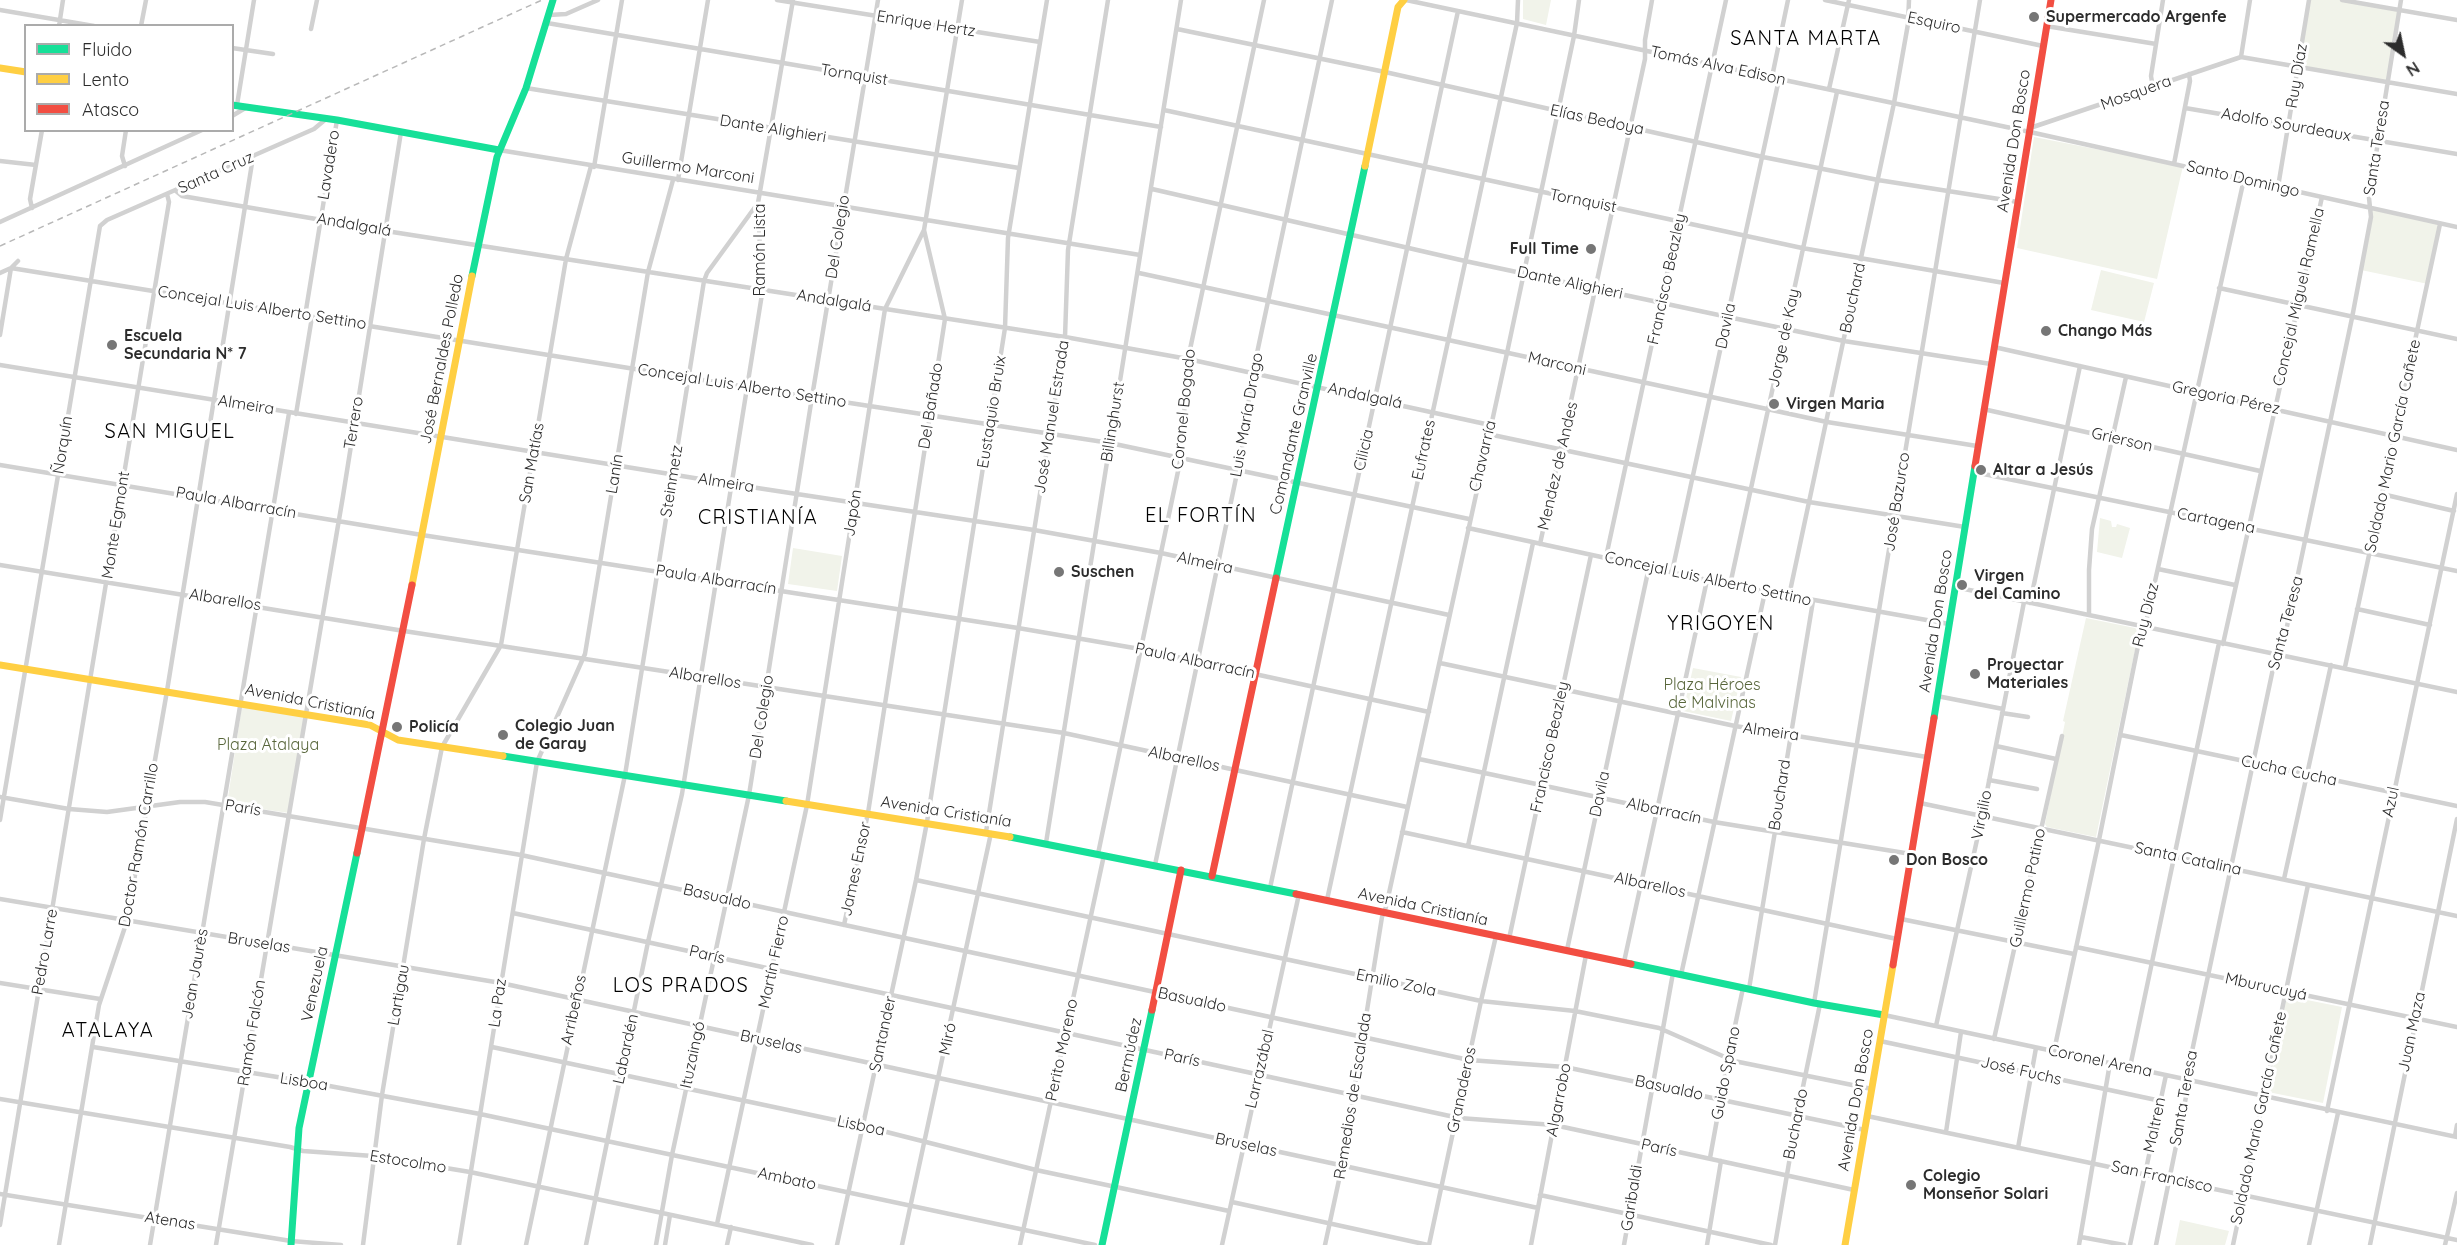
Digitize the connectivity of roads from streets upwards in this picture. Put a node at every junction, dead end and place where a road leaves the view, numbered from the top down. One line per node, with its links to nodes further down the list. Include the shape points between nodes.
1 (63, 0): 41 (street)
2 (146, 0): 43 (street)
3 (254, 0): 56 (street)
4 (316, 0): 45 (street)
5 (553, 0): 39 (street, José Bernaldes Polledo)
6 (598, 0): 39 (street)
7 (622, 0): 49 (street, San Matías)
8 (708, 0): 57 (street, Lanín)
9 (777, 0): 32 (street, Enrique Hertz)
10 (878, 0): 37 (street, Del Colegio)
11 (962, 0): 46 (street, Del Bañado)
12 (1047, 0): 51 (street, Eustaquio Bruix)
13 (1108, 0): 91 (street, José Manuel Estrada)
14 (1181, 0): 47 (street, Billinghurst)
15 (1264, 0): 53 (street, Coronel Bogado)
16 (1332, 0): 61 (street, Luis María Drago)
17 (1405, 0): 36 (street, Tomás Alva Edison); 67 (street, Comandante Granville, via 1398,7)
18 (1518, 0): 42 (street, Eufrates)
19 (1579, 0): 50 (street, Chavarría)
20 (1652, 0): 58 (street, Mendez de Andes)
21 (1726, 0): 63 (street, Francisco Beazley)
22 (1788, 0): 70 (street)
23 (1825, 0): 33 (street, Esquiro)
24 (1909, 0): 38 (street, Bouchard)
25 (1980, 0): 48 (street, José Bazurco)
26 (2051, 0): 44 (street, Avenida Don Bosco)
27 (2163, 0): 52 (street)
28 (2250, 0): 60 (street)
29 (2309, 0): 64 (street, Ruy Díaz)
30 (2342, 0): 35 (street)
31 (2402, 0): 35 (street, Santa Teresa)
32 (792, 1): 37 (street, Enrique Hertz); 62 (street, Ramón Lista)
33 (1848, 2): 38 (street, Esquiro); 76 (street)
34 (0, 10): 41 (street)
35 (2400, 10): 40 (street); 72 (street, Santa Teresa)
36 (1458, 11): 42 (street, Tomás Alva Edison); 73 (street, Cilicia)
37 (876, 16): 46 (street, Enrique Hertz); 69 (street, Del Colegio)
38 (1908, 18): 48 (street, Esquiro); 82 (street, Bouchard)
39 (548, 19): 49 (street, Tornquist); 74 (street, José Bernaldes Polledo)
40 (2457, 20)
41 (60, 23)
42 (1517, 23): 50 (street, Tomás Alva Edison); 80 (street, Eufrates)
43 (141, 24)
44 (2046, 26): 52 (street); 54 (street, Avenida Don Bosco)
45 (311, 29)
46 (957, 29): 51 (street, Enrique Hertz); 77 (street, Del Bañado)
47 (1177, 29): 53 (street, Elías Bedoya); 87 (street, Billinghurst)
48 (1975, 32): 54 (street, Esquiro); 92 (street, José Bazurco)
49 (616, 35): 57 (street, Tornquist); 81 (street, San Matías)
50 (1574, 36): 58 (street, Tomás Alva Edison); 88 (street, Chavarría)
51 (1040, 42): 84 (street, Eustaquio Bruix)
52 (2156, 44): 75 (street)
53 (1255, 45): 61 (street, Elías Bedoya); 96 (street, Coronel Bogado)
54 (2043, 46): 101 (street, Avenida Don Bosco)
55 (234, 48): 56 (street)
56 (245, 50): 59 (street); 83 (street)
57 (699, 50): 62 (street, Tornquist); 90 (street, Lanín)
58 (1646, 51): 63 (street, Tomás Alva Edison); 99 (street, Mendez de Andes)
59 (273, 54)
60 (2241, 57): 64 (street); 68 (street, Mosquera)
61 (1320, 59): 67 (street, Elías Bedoya); 107 (street, Luis María Drago)
62 (782, 64): 69 (street, Tornquist); 100 (street, Ramón Lista)
63 (1713, 65): 70 (street, Tomás Alva Edison); 110 (street, Francisco Beazley)
64 (2298, 67): 72 (street); 97 (street, Ruy Díaz)
65 (0, 68): 66 (street)
66 (24, 72)
67 (1385, 72): 73 (street, Elías Bedoya); 113 (street, Comandante Granville)
68 (2188, 74): 75 (street, Mosquera); 86 (street)
69 (865, 77): 77 (street, Tornquist); 109 (street, Del Colegio)
70 (1772, 77): 71 (street, Tomás Alva Edison)
71 (1779, 79): 76 (street, Tomás Alva Edison); 116 (street, Davila)
72 (2388, 82): 79 (street); 108 (street, Santa Teresa)
73 (1443, 86): 80 (street, Elías Bedoya); 121 (street, Cilicia)
74 (526, 88): 81 (street, Dante Alighieri); 111 (street, José Bernaldes Polledo)
75 (2153, 88): 95 (street, Mosquera)
76 (1829, 89): 78 (street, Tomás Alva Edison)
77 (947, 91): 84 (street, Tornquist); 114 (street, Del Bañado)
78 (1837, 92): 82 (street, Tomás Alva Edison); 124 (street, Jorge de Kay)
79 (2457, 94)
80 (1500, 99): 88 (street, Elías Bedoya); 127 (street, Eufrates)
81 (604, 102): 90 (street, Dante Alighieri); 122 (street, San Matías)
82 (1894, 103): 92 (street, Tomás Alva Edison); 128 (street, Bouchard)
83 (235, 105): 85 (street, Guillermo Marconi)
84 (1030, 105): 91 (street, Tornquist); 123 (street, Eustaquio Bruix)
85 (247, 107): 89 (street); 93 (street, Guillermo Marconi)
86 (2185, 108): 97 (street, Adolfo Sourdeaux); 118 (street)
87 (1164, 110): 96 (street, Tornquist); 98 (street, Billinghurst)
88 (1558, 112): 99 (street, Elías Bedoya); 133 (street, Chavarría)
89 (234, 115)
90 (688, 116): 100 (street, Dante Alighieri); 126 (street, Lanín)
91 (1090, 116): 98 (street, Tornquist); 158 (street, José Manuel Estrada)
92 (1961, 118): 101 (street, Tomás Alva Edison); 132 (street, José Bazurco)
93 (326, 119): 94 (street, Guillermo Marconi); 115 (street, Santa Cruz, via 314,129)
94 (337, 120): 105 (street, Guillermo Marconi); 145 (street, Lavadero)
95 (2051, 123): 101 (street, Mosquera); 106 (street)
96 (1237, 125): 107 (street, Tornquist); 139 (street, Coronel Bogado)
97 (2289, 126): 108 (street, Adolfo Sourdeaux); 129 (street, Ruy Díaz)
98 (1161, 127): 130 (street, Billinghurst)
99 (1630, 128): 110 (street, Elías Bedoya); 142 (street, Mendez de Andes)
100 (771, 129): 109 (street, Dante Alighieri); 135 (street, Ramón Lista)
101 (2030, 130): 106 (street, Santo Domingo); 137 (street, Avenida Don Bosco)
102 (42, 132): 119 (street)
103 (126, 132): 120 (street, via 122,156)
104 (198, 132): 120 (street)
105 (401, 132): 111 (street, Guillermo Marconi); 154 (street, Terrero)
106 (2053, 137): 118 (street, Santo Domingo)
107 (1303, 140): 113 (street, Tornquist); 147 (street, Luis María Drago)
108 (2378, 141): 112 (street, Adolfo Sourdeaux); 144 (street, Santa Teresa, via 2369,198)
109 (854, 142): 114 (street, Dante Alighieri); 141 (street, Del Colegio)
110 (1695, 142): 116 (street, Elías Bedoya); 149 (street, Francisco Beazley)
111 (499, 150): 122 (street, Guillermo Marconi); 159 (street, José Bernaldes Polledo)
112 (2457, 154)
113 (1368, 155): 121 (street, Tornquist); 156 (street, Comandante Granville)
114 (937, 156): 123 (street, Dante Alighieri); 146 (street, Del Bañado)
115 (253, 157): 131 (street, Santa Cruz); 140 (street, Doctor Ramón Carrillo)
116 (1763, 157): 124 (street, Elías Bedoya); 157 (street, Davila)
117 (0, 161): 119 (street)
118 (2174, 164): 125 (street, Santo Domingo)
119 (36, 165): 143 (street)
120 (125, 166): 143 (street)
121 (1425, 166): 127 (street, Tornquist); 160 (street, Cilicia)
122 (593, 167): 126 (street, Guillermo Marconi); 163 (street, San Matías)
123 (1019, 168): 155 (street, Eustaquio Bruix)
124 (1821, 168): 128 (street, Elías Bedoya); 161 (street, Jorge de Kay)
125 (2244, 179): 129 (street, Santo Domingo); 177 (street, Ruy Díaz)
126 (676, 180): 135 (street, Guillermo Marconi); 168 (street, Lanín)
127 (1483, 180): 133 (street, Tornquist); 166 (street, Eufrates)
128 (1878, 180): 132 (street, Elías Bedoya); 164 (street, Bouchard)
129 (2278, 187): 136 (street, Santo Domingo)
130 (1152, 189): 139 (street, Dante Alighieri); 162 (street, Billinghurst)
131 (176, 191): 134 (street, Santa Cruz); 140 (street, Andalgalá, via 182,196)
132 (1948, 191): 137 (street, Elías Bedoya); 169 (street, José Bazurco)
133 (1541, 193): 142 (street, Tornquist); 172 (street, Chavarría)
134 (167, 194): 150 (street, Santa Cruz); 180 (street, Monte Egmont, via 169,202)
135 (760, 194): 138 (street, Ramón Lista); 141 (street, Guillermo Marconi)
136 (2322, 197): 144 (street, Santo Domingo); 185 (street, Concejal Miguel Ramella)
137 (2018, 202): 175 (street, Avenida Don Bosco)
138 (758, 203): 174 (street, Steinmetz); 179 (street, Ramón Lista)
139 (1221, 206): 147 (street, Dante Alighieri); 176 (street, Coronel Bogado)
140 (246, 207): 145 (street, Andalgalá); 184 (street, Doctor Ramón Carrillo)
141 (843, 207): 146 (street, Guillermo Marconi); 181 (street, Del Colegio)
142 (1614, 207): 149 (street, Tornquist); 178 (street, Mendez de Andes)
143 (32, 208): 148 (street)
144 (2371, 209): 151 (street, Santo Domingo); 191 (street, Santa Teresa)
145 (320, 219): 154 (street, Andalgalá); 188 (street, Lavadero)
146 (926, 220): 153 (street, Del Bañado); 155 (street, Guillermo Marconi)
147 (1285, 220): 156 (street, Dante Alighieri); 182 (street, Luis María Drago)
148 (0, 222)
149 (1679, 222): 157 (street, Tornquist); 183 (street, Francisco Beazley)
150 (102, 223): 173 (street, Ñorquín)
151 (2440, 224): 152 (street, Santo Domingo); 197 (street, Soldado Mario García Cañete)
152 (2457, 227)
153 (924, 230): 186 (street, Japón); 192 (street, Del Bañado)
154 (386, 231): 159 (street, Andalgalá); 193 (street, Terrero)
155 (1009, 234): 158 (street, Guillermo Marconi); 194 (street, Eustaquio Bruix)
156 (1350, 235): 160 (street, Dante Alighieri); 187 (street, Comandante Granville)
157 (1745, 236): 161 (street, Tornquist); 190 (street, Davila)
158 (1070, 243): 162 (street, Guillermo Marconi); 199 (street, José Manuel Estrada)
159 (478, 244): 163 (street, Andalgalá); 203 (street, José Bernaldes Polledo)
160 (1408, 248): 166 (street, Dante Alighieri); 195 (street, Cilicia)
161 (1802, 248): 164 (street, Tornquist); 196 (street, Jorge de Kay)
162 (1140, 255): 171 (street, Billinghurst)
163 (566, 259): 168 (street, Andalgalá); 208 (street, San Matías)
164 (1861, 260): 169 (street, Tornquist); 202 (street, Bouchard)
165 (18, 261): 167 (street)
166 (1466, 261): 172 (street, Dante Alighieri); 201 (street, Eufrates)
167 (12, 268): 170 (street); 173 (street, Concejal Luis Alberto Settino); 198 (street)
168 (648, 272): 174 (street, Andalgalá); 213 (street, Lanín)
169 (1935, 272): 175 (street, Tornquist); 207 (street, José Bazurco)
170 (0, 273)
171 (1139, 273): 176 (street, Marconi); 205 (street, Billinghurst)
172 (1522, 273): 178 (street, Dante Alighieri); 206 (street, Chavarría)
173 (90, 280): 180 (street, Concejal Luis Alberto Settino); 216 (street, Ñorquín)
174 (704, 281): 179 (street, Andalgalá); 217 (street, Steinmetz)
175 (2004, 284): 204 (street, Avenida Don Bosco)
176 (1203, 287): 182 (street, Marconi); 209 (street, Coronel Bogado)
177 (2219, 288): 185 (street); 223 (street, Ruy Díaz)
178 (1597, 289): 183 (street, Dante Alighieri); 214 (street, Mendez de Andes)
179 (762, 290): 181 (street, Andalgalá); 221 (street, Ramón Lista)
180 (154, 291): 184 (street, Concejal Luis Alberto Settino); 222 (street, Monte Egmont)
181 (828, 300): 186 (street, Andalgalá); 225 (street, Del Colegio)
182 (1268, 300): 187 (street, Marconi); 215 (street, Luis María Drago)
183 (1661, 302): 190 (street, Dante Alighieri); 219 (street, Francisco Beazley)
184 (230, 304): 188 (street, Concejal Luis Alberto Settino); 227 (street, Doctor Ramón Carrillo)
185 (2296, 306): 191 (street); 229 (street, Concejal Miguel Ramella)
186 (885, 309): 192 (street, Andalgalá); 228 (street, Japón)
187 (1334, 315): 195 (street, Marconi); 220 (street, Comandante Granville)
188 (305, 316): 189 (street, Concejal Luis Alberto Settino)
189 (312, 317): 193 (street, Concejal Luis Alberto Settino); 234 (street)
190 (1728, 317): 196 (street, Dante Alighieri); 224 (street, Davila)
191 (2352, 318): 197 (street); 237 (street, Santa Teresa)
192 (945, 319): 194 (street, Andalgalá); 235 (street, Del Bañado)
193 (370, 326): 203 (street, Concejal Luis Alberto Settino); 238 (street, Terrero)
194 (1005, 328): 199 (street, Andalgalá); 240 (street, Eustaquio Bruix)
195 (1391, 328): 201 (street, Marconi); 226 (street, Cilicia)
196 (1786, 329): 202 (street, Dante Alighieri); 230 (street, Jorge de Kay)
197 (2417, 332): 200 (street); 245 (street, Soldado Mario García Cañete)
198 (0, 335)
199 (1065, 337): 205 (street, Andalgalá); 242 (street, José Manuel Estrada)
200 (2457, 339)
201 (1449, 340): 206 (street, Marconi); 232 (street, Eufrates)
202 (1844, 340): 207 (street, Dante Alighieri); 236 (street, Bouchard)
203 (460, 341): 208 (street, Concejal Luis Alberto Settino); 246 (street, José Bernaldes Polledo)
204 (1994, 346): 210 (street, Avenida Don Bosco); 212 (street, Gregoria Pérez)
205 (1125, 348): 209 (street, Andalgalá); 248 (street, Billinghurst)
206 (1507, 353): 214 (street, Marconi); 239 (street, Chavarría)
207 (1921, 354): 210 (street, Dante Alighieri); 244 (street, José Bazurco)
208 (551, 355): 213 (street, Concejal Luis Alberto Settino); 252 (street, San Matías)
209 (1188, 359): 215 (street, Andalgalá); 254 (street, Coronel Bogado)
210 (1991, 364): 231 (street, Avenida Don Bosco)
211 (0, 365): 216 (street, Almeira)
212 (2080, 366): 218 (street, Gregoria Pérez); 241 (street)
213 (632, 369): 217 (street, Concejal Luis Alberto Settino); 257 (street, Lanín)
214 (1579, 369): 219 (street, Marconi); 250 (street, Mendez de Andes)
215 (1253, 372): 220 (street, Andalgalá); 258 (street, Luis María Drago)
216 (74, 377): 222 (street, Almeira); 261 (street, Ñorquín)
217 (689, 377): 221 (street, Concejal Luis Alberto Settino); 262 (street, Steinmetz)
218 (2126, 377): 223 (street, Gregoria Pérez); 247 (street)
219 (1645, 382): 224 (street, Marconi); 255 (street, Francisco Beazley)
220 (1318, 386): 226 (street, Andalgalá); 264 (street, Comandante Granville)
221 (746, 387): 225 (street, Concejal Luis Alberto Settino); 266 (street, Ramón Lista)
222 (138, 388): 227 (street, Almeira); 265 (street, Monte Egmont)
223 (2196, 391): 229 (street, Gregoria Pérez); 253 (street, Ruy Díaz)
224 (1712, 396): 230 (street, Marconi); 263 (street, Davila)
225 (812, 397): 228 (street, Concejal Luis Alberto Settino); 269 (street, Del Colegio)
226 (1376, 399): 232 (street, Andalgalá); 270 (street, Cilicia)
227 (215, 400): 233 (street, Almeira); 273 (street, Doctor Ramón Carrillo)
228 (870, 405): 235 (street, Concejal Luis Alberto Settino); 276 (street, Japón)
229 (2274, 408): 237 (street, Gregoria Pérez); 259 (street, Concejal Miguel Ramella)
230 (1770, 409): 236 (street, Marconi); 268 (street, Jorge de Kay)
231 (1983, 409): 241 (street, Grierson); 249 (street, Avenida Don Bosco)
232 (1432, 411): 239 (street, Andalgalá); 277 (street, Eufrates)
233 (289, 412): 234 (street, Almeira); 278 (street)
234 (296, 414): 238 (street, Almeira)
235 (929, 415): 240 (street, Concejal Luis Alberto Settino); 279 (street, Del Bañado)
236 (1827, 422): 244 (street, Marconi); 275 (street, Bouchard)
237 (2331, 422): 245 (street, Gregoria Pérez); 291 (street, Santa Teresa)
238 (353, 424): 246 (street, Almeira); 284 (street, Terrero)
239 (1490, 424): 243 (street, Chavarría)
240 (990, 425): 242 (street, Concejal Luis Alberto Settino); 285 (street, Eustaquio Bruix)
241 (2068, 428): 247 (street, Grierson); 267 (street)
242 (1049, 434): 248 (street, Concejal Luis Alberto Settino); 289 (street, José Manuel Estrada)
243 (1488, 434): 250 (street); 283 (street, Chavarría)
244 (1908, 435): 249 (street, Marconi); 282 (street, José Bazurco)
245 (2395, 436): 251 (street, Gregoria Pérez); 271 (street, Soldado Mario García Cañete)
246 (440, 438): 252 (street, Almeira); 290 (street, José Bernaldes Polledo)
247 (2114, 438): 253 (street, Grierson); 274 (street)
248 (1110, 443): 254 (street, Concejal Luis Alberto Settino); 292 (street, Billinghurst)
249 (1977, 446): 260 (street, Avenida Don Bosco)
250 (1562, 450): 255 (street); 294 (street, Mendez de Andes)
251 (2457, 450)
252 (533, 452): 257 (street, Almeira); 295 (street, San Matías)
253 (2183, 454): 259 (street, Grierson); 281 (street, Ruy Díaz)
254 (1181, 457): 258 (street, Concejal Luis Alberto Settino); 297 (street, Coronel Bogado)
255 (1627, 464): 263 (street); 299 (street, Francisco Beazley)
256 (0, 465): 261 (street, Paula Albarracín)
257 (617, 465): 262 (street, Almeira); 300 (street, Lanín)
258 (1238, 469): 264 (street, Concejal Luis Alberto Settino); 302 (street, Luis María Drago)
259 (2260, 471): 287 (street, Concejal Miguel Ramella)
260 (1974, 472): 267 (street, Cartagena); 286 (street, Avenida Don Bosco)
261 (58, 474): 265 (street, Paula Albarracín); 308 (street, Ñorquín)
262 (673, 474): 266 (street, Almeira); 306 (street, Steinmetz)
263 (1693, 477): 268 (street); 309 (street, Davila)
264 (1296, 482): 270 (street, Concejal Luis Alberto Settino); 310 (street, Comandante Granville)
265 (123, 484): 273 (street, Paula Albarracín); 313 (street, Monte Egmont)
266 (731, 484): 269 (street, Almeira); 311 (street, Ramón Lista)
267 (2054, 488): 274 (street, Cartagena); 326 (street)
268 (1750, 490): 275 (street); 314 (street, Jorge de Kay)
269 (797, 494): 276 (street, Almeira); 317 (street, Del Colegio)
270 (1354, 494): 277 (street, Concejal Luis Alberto Settino); 318 (street, Cilicia)
271 (2382, 494): 280 (street); 296 (street, Soldado Mario García Cañete)
272 (2457, 494): 280 (street, Azul)
273 (198, 497): 278 (street, Paula Albarracín); 320 (street, Doctor Ramón Carrillo)
274 (2099, 497): 281 (street, Cartagena); 332 (street, via 2092,529)
275 (1809, 502): 282 (street); 321 (street, Bouchard)
276 (855, 503): 279 (street, Almeira); 322 (street, Japón)
277 (1412, 506): 283 (street, Concejal Luis Alberto Settino); 325 (street, Eufrates)
278 (273, 510): 284 (street, Paula Albarracín); 327 (street)
279 (915, 511): 285 (street, Almeira); 328 (street, Del Bañado)
280 (2454, 511): 304 (street, Azul)
281 (2171, 512): 287 (street, Cartagena); 305 (street, Ruy Díaz)
282 (1896, 515): 286 (street); 330 (street, José Bazurco)
283 (1469, 519): 288 (street, Chavarría)
284 (338, 521): 290 (street, Paula Albarracín); 333 (street, Terrero)
285 (974, 521): 289 (street, Almeira); 334 (street, Eustaquio Bruix)
286 (1965, 527): 316 (street, Avenida Don Bosco)
287 (2249, 527): 291 (street, Cartagena); 315 (street, Concejal Miguel Ramella)
288 (1468, 528): 293 (street, Concejal Luis Alberto Settino); 331 (street, Chavarría)
289 (1034, 530): 292 (street, Almeira); 338 (street, José Manuel Estrada)
290 (422, 535): 295 (street, Paula Albarracín); 339 (street, José Bernaldes Polledo)
291 (2306, 538): 296 (street, Cartagena); 344 (street, Santa Teresa)
292 (1094, 540): 297 (street, Almeira); 340 (street, Billinghurst)
293 (1533, 543): 294 (street, Concejal Luis Alberto Settino); 354 (street, Mendez de Andes)
294 (1540, 544): 298 (street, Concejal Luis Alberto Settino)
295 (518, 548): 300 (street, Paula Albarracín); 342 (street, San Matías)
296 (2370, 552): 304 (street, Cartagena); 329 (street, Soldado Mario García Cañete)
297 (1161, 553): 302 (street, Almeira); 343 (street, Coronel Bogado)
298 (1591, 555): 299 (street, Concejal Luis Alberto Settino); 360 (street, Francisco Beazley)
299 (1606, 557): 303 (street, Concejal Luis Alberto Settino)
300 (601, 562): 306 (street, Paula Albarracín); 345 (street, Lanín)
301 (0, 565): 308 (street, Albarellos)
302 (1219, 566): 310 (street, Almeira); 346 (street, Luis María Drago)
303 (1649, 567): 309 (street, Concejal Luis Alberto Settino); 366 (street, Davila)
304 (2442, 568): 307 (street, Cartagena); 336 (street, Azul)
305 (2158, 569): 315 (street); 337 (street, Ruy Díaz)
306 (657, 571): 311 (street, Paula Albarracín); 350 (street, Steinmetz)
307 (2457, 571)
308 (42, 572): 313 (street, Albarellos); 352 (street, Ñorquín)
309 (1672, 572): 312 (street, Concejal Luis Alberto Settino)
310 (1276, 577): 318 (street, Almeira); 353 (street, Comandante Granville)
311 (716, 580): 317 (street, Paula Albarracín); 355 (street, Ramón Lista)
312 (1707, 580): 314 (street, Concejal Luis Alberto Settino); 372 (street)
313 (107, 581): 320 (street, Albarellos); 356 (street, Monte Egmont)
314 (1730, 585): 319 (street, Concejal Luis Alberto Settino)
315 (2235, 585): 341 (street, Concejal Miguel Ramella)
316 (1955, 587): 324 (street); 335 (street, Avenida Don Bosco)
317 (782, 590): 322 (street, Paula Albarracín); 359 (street, Del Colegio)
318 (1334, 591): 325 (street, Almeira); 358 (street, Cilicia)
319 (1765, 592): 321 (street, Concejal Luis Alberto Settino); 376 (street)
320 (183, 593): 327 (street, Albarellos); 361 (street, Doctor Ramón Carrillo)
321 (1789, 596): 323 (street, Concejal Luis Alberto Settino)
322 (840, 600): 328 (street, Paula Albarracín); 364 (street, Japón)
323 (1813, 601): 330 (street, Concejal Luis Alberto Settino); 379 (street, Bouchard)
324 (2024, 602): 326 (street); 369 (street, Virgilio)
325 (1391, 603): 331 (street, Almeira); 365 (street, Eufrates)
326 (2030, 603): 332 (street)
327 (258, 606): 333 (street, Albarellos); 367 (street)
328 (900, 608): 334 (street, Paula Albarracín); 368 (street, Del Bañado)
329 (2357, 609): 336 (street); 351 (street, Soldado Mario García Cañete)
330 (1879, 612): 335 (street, Concejal Luis Alberto Settino); 382 (street, José Bazurco)
331 (1449, 615): 347 (street, Chavarría)
332 (2089, 615): 337 (street)
333 (322, 616): 339 (street, Albarellos); 371 (street, Terrero)
334 (960, 618): 338 (street, Paula Albarracín); 373 (street, Eustaquio Bruix)
335 (1949, 624): 363 (street, Avenida Don Bosco)
336 (2430, 625): 357 (street, Azul)
337 (2144, 627): 341 (street); 380 (street, Ruy Díaz)
338 (1018, 628): 340 (street, Paula Albarracín); 375 (street, José Manuel Estrada)
339 (404, 630): 342 (street, Albarellos); 377 (street, José Bernaldes Polledo)
340 (1079, 638): 343 (street, Paula Albarracín); 378 (street, Billinghurst)
341 (2221, 643): 344 (street); 386 (street, Concejal Miguel Ramella)
342 (501, 645): 345 (street, Albarellos); 385 (street, San Matías)
343 (1140, 649): 346 (street, Paula Albarracín); 383 (street, Coronel Bogado)
344 (2280, 654): 349 (street); 392 (street, Santa Teresa, via 2274,664)
345 (584, 658): 350 (street, Albarellos); 391 (street, Lanín)
346 (1198, 662): 353 (street, Paula Albarracín); 388 (street, Luis María Drago)
347 (1440, 663): 354 (street, Almeira); 370 (street, Chavarría)
348 (0, 664): 352 (street, Avenida Cristianía)
349 (2331, 665): 351 (street); 396 (street)
350 (642, 667): 355 (street, Albarellos); 395 (street, Steinmetz)
351 (2345, 668): 357 (street)
352 (26, 669): 356 (street, Avenida Cristianía); 405 (street, Ñorquín)
353 (1256, 674): 358 (street, Paula Albarracín); 393 (street, Comandante Granville)
354 (1505, 676): 360 (street, Almeira); 394 (street, Mendez de Andes)
355 (700, 677): 359 (street, Albarellos); 399 (street, Ramón Lista)
356 (91, 679): 361 (street, Avenida Cristianía); 413 (street, Pedro Larre)
357 (2419, 683): 362 (street); 402 (street, Azul)
358 (1313, 686): 365 (street, Paula Albarracín); 398 (street, Cilicia)
359 (766, 688): 364 (street, Albarellos); 403 (street, Del Colegio)
360 (1562, 689): 366 (street, Almeira); 400 (street, Francisco Beazley)
361 (167, 692): 367 (street, Avenida Cristianía); 410 (street, Doctor Ramón Carrillo)
362 (2457, 692)
363 (1937, 696): 369 (street); 387 (street, Avenida Don Bosco)
364 (825, 697): 368 (street, Albarellos); 409 (street, Japón)
365 (1370, 699): 370 (street, Paula Albarracín); 404 (street, Eufrates)
366 (1619, 702): 372 (street, Almeira); 406 (street, Davila)
367 (242, 703): 371 (street, Avenida Cristianía); 408 (street, Jean Jaurès)
368 (884, 705): 373 (street, Albarellos); 415 (street, Del Bañado)
369 (2002, 711): 374 (street); 384 (street, Virgilio)
370 (1429, 712): 389 (street, Chavarría)
371 (306, 714): 377 (street, Avenida Cristianía, via 370,725); 416 (street, Ramón Falcón)
372 (1677, 714): 376 (street, Almeira); 414 (street)
373 (944, 715): 375 (street, Albarellos); 420 (street, Eustaquio Bruix)
374 (2028, 717)
375 (1004, 724): 378 (street, Albarellos); 424 (street, José Manuel Estrada)
376 (1735, 726): 379 (street, Almeira); 421 (street)
377 (383, 731): 385 (street, Avenida Cristianía, via 398,740); 422 (street, Venezuela)
378 (1064, 733): 383 (street, Albarellos); 429 (street, Billinghurst)
379 (1790, 734): 382 (street, Almeira); 426 (street, Bouchard)
380 (2121, 735): 386 (street, Cucha Cucha); 428 (street, Ruy Díaz)
381 (2062, 736): 390 (street, Guillermo Patino)
382 (1856, 744): 387 (street, Almeira); 430 (street, José Bazurco)
383 (1120, 745): 388 (street, Albarellos); 432 (street, Coronel Bogado)
384 (1996, 746): 390 (street); 397 (street, Virgilio)
385 (442, 747): 391 (street, Avenida Cristianía); 427 (street, Lartigau)
386 (2195, 751): 392 (street, Cucha Cucha); 435 (street, Concejal Miguel Ramella)
387 (1927, 757): 407 (street, Avenida Don Bosco)
388 (1177, 758): 393 (street, Albarellos); 437 (street, Luis María Drago)
389 (1419, 759): 394 (street, Albarracín); 412 (street, Chavarría)
390 (2056, 759): 423 (street, Guillermo Patino)
391 (537, 762): 395 (street, Avenida Cristianía); 433 (street, La Paz)
392 (2253, 764): 396 (street, Cucha Cucha); 438 (street, Santa Teresa)
393 (1236, 770): 398 (street, Albarellos); 442 (street, Comandante Granville)
394 (1485, 773): 400 (street, Albarracín); 431 (street, Mendez de Andes)
395 (625, 775): 399 (street, Avenida Cristianía); 441 (street, Arribeños)
396 (2308, 775): 402 (street, Cucha Cucha); 443 (street)
397 (1989, 780): 401 (street); 417 (street, Virgilio)
398 (1293, 782): 404 (street, Albarellos); 448 (street, Cilicia)
399 (683, 784): 403 (street, Avenida Cristianía); 446 (street, Labardén)
400 (1542, 785): 406 (street, Albarracín); 436 (street, Francisco Beazley)
401 (2037, 789)
402 (2393, 793): 411 (street, Cucha Cucha); 452 (street, Azul)
403 (749, 795): 409 (street, Avenida Cristianía); 454 (street, Ituzaingó)
404 (1350, 795): 412 (street, Albarellos); 455 (street, Eufrates)
405 (2, 797): 413 (street, París); 419 (street, Ñorquín)
406 (1600, 797): 414 (street, Albarracín); 440 (street, Davila)
407 (1920, 803): 417 (street, Santa Catalina); 434 (street, Avenida Don Bosco)
408 (225, 805): 410 (street, París, via 187,802); 416 (street, París); 470 (street, Jean Jaurès)
409 (807, 805): 415 (street, Avenida Cristianía); 458 (street, Martín Fierro)
410 (146, 806): 413 (street, París, via 107,812); 465 (street, Doctor Ramón Carrillo)
411 (2457, 806)
412 (1407, 807): 425 (street, Chavarría)
413 (69, 809): 456 (street, Pedro Larre)
414 (1657, 809): 421 (street, Albarracín); 445 (street)
415 (868, 813): 420 (street, Avenida Cristianía); 467 (street, James Ensor)
416 (290, 816): 422 (street, París); 478 (street, Ramón Falcón)
417 (1982, 817): 423 (street, Santa Catalina); 469 (street, Virgilio)
418 (2457, 819): 460 (street, Juan Maza)
419 (0, 820)
420 (927, 822): 424 (street, Avenida Cristianía); 444 (street, Santander)
421 (1714, 822): 426 (street, Albarracín); 451 (street)
422 (361, 830): 427 (street, París); 484 (street, Venezuela)
423 (2041, 830): 428 (street, Santa Catalina); 477 (street, Guillermo Patino)
424 (988, 832): 429 (street, Avenida Cristianía); 449 (street, Miró)
425 (1402, 832): 431 (street, Albarellos); 459 (street, Chavarría)
426 (1774, 833): 430 (street, Albarracín); 457 (street, Bouchard)
427 (424, 839): 433 (street, París); 489 (street, Lartigau)
428 (2099, 840): 435 (street, Santa Catalina); 479 (street, Ruy Díaz)
429 (1046, 843): 432 (street, Avenida Cristianía)
430 (1842, 843): 434 (street, Albarracín); 466 (street, José Bazurco)
431 (1468, 846): 436 (street, Albarellos)
432 (1101, 854): 437 (street, Avenida Cristianía); 463 (street, Perito Moreno)
433 (521, 855): 441 (street, Basualdo); 461 (street, La Paz)
434 (1911, 855): 464 (street, Avenida Don Bosco)
435 (2174, 856): 438 (street, Santa Catalina); 488 (street, Concejal Miguel Ramella)
436 (1527, 858): 440 (street, Albarellos); 474 (street, Francisco Beazley)
437 (1155, 866): 439 (street, Avenida Cristianía)
438 (2231, 869): 443 (street, Santa Catalina); 492 (street, Santa Teresa)
439 (1181, 870): 442 (street, Avenida Cristianía); 471 (street, Bermúdez)
440 (1583, 871): 445 (street, Albarellos); 480 (street, Davila)
441 (604, 872): 446 (street, Basualdo); 468 (street, Arribeños)
442 (1212, 876): 448 (street, Avenida Cristianía)
443 (2284, 879): 447 (street, Santa Catalina)
444 (916, 880): 449 (street, Emilio Zola); 473 (street, Santander)
445 (1642, 883): 451 (street, Albarellos); 487 (street)
446 (661, 885): 454 (street, Basualdo); 476 (street, Labardén)
447 (2308, 885): 452 (street, Santa Catalina); 499 (street, Soldado Mario García Cañete)
448 (1270, 888): 450 (street, Avenida Cristianía)
449 (979, 894): 463 (street, Emilio Zola); 481 (street, Miró)
450 (1299, 894): 455 (street, Avenida Cristianía); 486 (street, Larrazábal)
451 (1699, 895): 457 (street, Albarellos); 491 (street)
452 (2371, 898): 460 (street, Santa Catalina); 505 (street, Azul)
453 (0, 899): 456 (street, Bruselas)
454 (726, 900): 458 (street, Basualdo); 485 (street, Ituzaingó)
455 (1327, 900): 459 (street, Avenida Cristianía)
456 (53, 908): 465 (street, Bruselas); 497 (street, Pedro Larre)
457 (1762, 909): 466 (street, Albarellos); 498 (street, Bouchard)
458 (784, 912): 467 (street, Basualdo); 490 (street, Martín Fierro)
459 (1384, 912): 472 (street, Avenida Cristianía); 494 (street, Remedios de Escalada)
460 (2438, 912): 462 (street, Santa Catalina); 512 (street, Juan Maza)
461 (513, 913): 468 (street, París); 496 (street, La Paz)
462 (2457, 916)
463 (1090, 917): 471 (street, Emilio Zola); 493 (street, Perito Moreno)
464 (1901, 919): 469 (street); 475 (street, Avenida Don Bosco)
465 (127, 921): 470 (street, Bruselas); 502 (street, Doctor Ramón Carrillo)
466 (1828, 923): 475 (street, Albarellos); 506 (street, José Bazurco)
467 (844, 925): 473 (street, Basualdo)
468 (591, 930): 476 (street, París); 503 (street, Arribeños)
469 (1958, 931): 477 (street); 514 (street, Virgilio)
470 (202, 934): 478 (street, Bruselas); 531 (street, Jean Jaurès)
471 (1168, 934): 486 (street, Emilio Zola); 500 (street, Bermúdez)
472 (1496, 936): 474 (street, Avenida Cristianía); 504 (street, Granaderos)
473 (903, 938): 481 (street, Basualdo); 501 (street, Santander)
474 (1509, 939): 480 (street, Avenida Cristianía)
475 (1897, 939): 510 (street, Avenida Don Bosco)
476 (648, 942): 485 (street, París); 509 (street, Labardén)
477 (2016, 942): 482 (street); 521 (street, Guillermo Patino)
478 (267, 945): 484 (street, Bruselas); 537 (street, Ramón Falcón)
479 (2076, 947): 482 (street, Ruy Díaz); 488 (street, Mburucuyá)
480 (1567, 950): 483 (street, Avenida Cristianía)
481 (966, 951): 493 (street, Basualdo); 507 (street, Miró)
482 (2073, 954): 527 (street, Ruy Díaz)
483 (1586, 955): 487 (street, Avenida Cristianía); 508 (street, Algarrobo)
484 (336, 956): 489 (street, Bruselas); 545 (street, Venezuela)
485 (714, 956): 490 (street, París); 513 (street, Ituzaingó)
486 (1284, 959): 494 (street, Emilio Zola); 511 (street, Larrazábal)
487 (1624, 962): 491 (street, Avenida Cristianía)
488 (2151, 963): 492 (street, Mburucuyá); 536 (street, Concejal Miguel Ramella)
489 (404, 968): 496 (street, Bruselas); 550 (street, Lartigau)
490 (772, 970): 501 (street, París); 520 (street, Martín Fierro)
491 (1677, 974): 498 (street, Avenida Cristianía); 516 (street, Garibaldi)
492 (2209, 974): 499 (street, Mburucuyá); 544 (street, Santa Teresa)
493 (1078, 976): 500 (street, Basualdo); 517 (street, Perito Moreno)
494 (1372, 978): 504 (street, Emilio Zola); 519 (street, Remedios de Escalada)
495 (0, 983): 497 (street)
496 (501, 983): 503 (street, Bruselas); 524 (street, La Paz)
497 (39, 989): 502 (street); 556 (street, Pedro Larre)
498 (1746, 989): 506 (street, Avenida Cristianía); 529 (street, Guido Spano)
499 (2286, 990): 505 (street, Mburucuyá); 552 (street, Soldado Mario García Cañete)
500 (1156, 992): 511 (street, Basualdo); 526 (street, Bermúdez)
501 (892, 995): 507 (street, París); 534 (street, Santander)
502 (100, 999): 523 (street, Doctor Ramón Carrillo)
503 (576, 1000): 509 (street, Bruselas); 532 (street, Arribeños)
504 (1480, 1001): 508 (street, Emilio Zola); 530 (street, Granaderos)
505 (2348, 1003): 512 (street, Mburucuyá); 560 (street, Azul)
506 (1817, 1004): 510 (street, Avenida Cristianía); 541 (street, Buchardo)
507 (954, 1008): 517 (street, París); 543 (street, Miró)
508 (1575, 1011): 516 (street, Emilio Zola); 535 (street, Algarrobo)
509 (634, 1012): 513 (street, Bruselas); 540 (street, Labardén)
510 (1884, 1015): 514 (street, Coronel Arena); 522 (street, Avenida Don Bosco)
511 (1272, 1017): 519 (street, Basualdo); 538 (street, Larrazábal)
512 (2415, 1018): 515 (street, Mburucuyá); 567 (street, Juan Maza)
513 (700, 1026): 520 (street, Bruselas); 547 (street, Ituzaingó)
514 (1936, 1026): 518 (street, Coronel Arena)
515 (2457, 1028)
516 (1663, 1029): 529 (street, Emilio Zola); 546 (street, Garibaldi)
517 (1065, 1032): 526 (street, París); 558 (street, Perito Moreno)
518 (1961, 1032): 521 (street, Coronel Arena); 528 (street)
519 (1363, 1037): 530 (street, Basualdo); 551 (street, Remedios de Escalada)
520 (757, 1039): 534 (street, Bruselas); 557 (street, Martín Fierro)
521 (1994, 1039): 525 (street, Coronel Arena)
522 (1880, 1041): 528 (street, José Fuchs); 548 (street, Avenida Don Bosco)
523 (93, 1047): 531 (street, Lisboa); 559 (street, Doctor Ramón Carrillo)
524 (492, 1047): 532 (street, Lisboa); 562 (street, La Paz)
525 (2036, 1048): 527 (street, Coronel Arena); 539 (street)
526 (1143, 1049): 538 (street, París); 566 (street, Bermúdez)
527 (2054, 1052): 533 (street, Coronel Arena)
528 (1957, 1057): 539 (street, José Fuchs); 574 (street)
529 (1728, 1059): 541 (street, Emilio Zola); 554 (street, Guido Spano)
530 (1468, 1060): 535 (street, Basualdo); 565 (street, Granaderos)
531 (181, 1061): 537 (street, Lisboa); 570 (street, Jean Jaurès)
532 (563, 1063): 540 (street, Lisboa); 572 (street, Arribeños)
533 (2110, 1063): 536 (street, Coronel Arena); 549 (street)
534 (876, 1065): 543 (street, Bruselas); 571 (street, Santander)
535 (1565, 1067): 546 (street, Basualdo); 568 (street, Algarrobo)
536 (2130, 1067): 542 (street, Coronel Arena)
537 (245, 1072): 545 (street, Lisboa); 576 (street, Ramón Falcón)
538 (1259, 1074): 551 (street, París); 579 (street, Larrazábal)
539 (2031, 1074): 549 (street, José Fuchs); 581 (street)
540 (620, 1075): 547 (street, Lisboa); 577 (street, Labardén)
541 (1806, 1076): 548 (street, Emilio Zola); 563 (street, Buchardo)
542 (2166, 1076): 544 (street, Coronel Arena); 555 (street, Maltren)
543 (940, 1077): 558 (street, Bruselas); 578 (street, Miró)
544 (2187, 1080): 552 (street, Coronel Arena); 594 (street, Santa Teresa)
545 (308, 1082): 550 (street, Lisboa); 582 (street, Venezuela)
546 (1652, 1085): 554 (street, Basualdo); 580 (street, Garibaldi)
547 (686, 1089): 557 (street, Lisboa); 583 (street, Ituzaingó)
548 (1872, 1089): 564 (street, Avenida Don Bosco)
549 (2106, 1090): 555 (street, José Fuchs); 587 (street)
550 (382, 1095): 562 (street, Lisboa); 584 (street, Lartigau)
551 (1353, 1095): 565 (street, París); 588 (street, Remedios de Escalada)
552 (2263, 1097): 560 (street, Coronel Arena); 602 (street, Soldado Mario García Cañete)
553 (0, 1099): 556 (street, Estocolmo)
554 (1721, 1099): 563 (street, Basualdo); 585 (street, Guido Spano)
555 (2161, 1101): 592 (street, Maltren)
556 (20, 1102): 559 (street, Estocolmo); 601 (street, Pedro Larre)
557 (743, 1102): 571 (street, Lisboa); 589 (street, Martín Fierro)
558 (1050, 1104): 566 (street, Bruselas); 590 (street, Perito Moreno)
559 (81, 1111): 570 (street, Estocolmo); 606 (street, Doctor Ramón Carrillo)
560 (2326, 1111): 561 (street, Coronel Arena)
561 (2338, 1113): 567 (street, Coronel Arena); 609 (street)
562 (480, 1114): 572 (street, Ambato); 591 (street, La Paz)
563 (1797, 1116): 573 (street, Basualdo); 593 (street, Buchardo)
564 (1868, 1116): 573 (street, Avenida Don Bosco); 574 (street, San Francisco)
565 (1456, 1117): 568 (street, París); 597 (street, Granaderos)
566 (1129, 1120): 579 (street, Bruselas); 596 (street, Bermúdez)
567 (2393, 1124): 575 (street, Coronel Arena); 616 (street, Juan Maza)
568 (1554, 1125): 580 (street, París); 603 (street, Algarrobo)
569 (2457, 1125): 575 (street)
570 (170, 1126): 576 (street, Estocolmo); 614 (street, Jean Jaurès)
571 (863, 1126): 578 (street, Lisboa); 599 (street, Santander)
572 (549, 1128): 577 (street, Ambato); 595 (street, Arribeños)
573 (1865, 1130): 598 (street, Avenida Don Bosco)
574 (1946, 1132): 581 (street, San Francisco)
575 (2456, 1137)
576 (235, 1138): 582 (street, Estocolmo); 620 (street, Ramón Falcón)
577 (607, 1141): 583 (street, Ambato); 604 (street, Labardén)
578 (926, 1141): 590 (street, Lisboa); 607 (street, Miró)
579 (1244, 1144): 588 (street, Bruselas); 605 (street, Larrazábal)
580 (1641, 1144): 585 (street, París); 613 (street, Garibaldi)
581 (2018, 1148): 587 (street, San Francisco)
582 (297, 1149): 584 (street, Estocolmo); 626 (street, Venezuela)
583 (672, 1155): 589 (street, Ambato); 611 (street, Ituzaingó)
584 (373, 1156): 591 (street, Estocolmo); 631 (street, Lartigau)
585 (1710, 1158): 586 (street, París)
586 (1721, 1161): 593 (street, París); 622 (street)
587 (2093, 1163): 592 (street, San Francisco); 623 (street)
588 (1342, 1166): 597 (street, Bruselas); 615 (street, Remedios de Escalada)
589 (729, 1167): 599 (street, Ambato); 617 (street, Martín Fierro)
590 (1036, 1170): 596 (street, Lisboa); 621 (street, Perito Moreno)
591 (470, 1172): 595 (street, Estocolmo); 632 (street, La Paz)
592 (2144, 1174): 594 (street, San Francisco); 654 (street, Maltren)
593 (1786, 1176): 598 (street, París); 650 (street, Buchardo)
594 (2169, 1179): 602 (street, San Francisco); 655 (street, Santa Teresa)
595 (538, 1187): 604 (street, Estocolmo); 633 (street, Arribeños)
596 (1115, 1187): 610 (street, Lisboa); 643 (street, Bermúdez)
597 (1441, 1188): 608 (street, Bruselas); 646 (street, Granaderos)
598 (1854, 1190): 651 (street, Avenida Don Bosco)
599 (849, 1192): 607 (street, Ambato); 639 (street, Santander)
600 (2457, 1193): 624 (street)
601 (2, 1194): 606 (street, Atenas); 618 (street, Pedro Larre)
602 (2244, 1194): 609 (street, San Francisco); 656 (street, Soldado Mario García Cañete)
603 (1540, 1196): 608 (street, Algarrobo); 613 (street)
604 (594, 1198): 611 (street, Estocolmo); 634 (street, Labardén)
605 (1232, 1202): 610 (street, Larrazábal); 615 (street)
606 (66, 1204): 614 (street, Atenas); 627 (street, Doctor Ramón Carrillo)
607 (911, 1206): 621 (street, Ambato); 640 (street, Miró)
608 (1538, 1208): 647 (street, Algarrobo)
609 (2316, 1210): 616 (street, San Francisco); 657 (street)
610 (1229, 1211): 644 (street, Larrazábal)
611 (660, 1213): 612 (street, Estocolmo); 635 (street, Ituzaingó)
612 (670, 1215): 617 (street, Estocolmo); 636 (street)
613 (1629, 1215): 622 (street); 648 (street, Garibaldi)
614 (155, 1219): 620 (street, Atenas); 628 (street, Jean Jaurès)
615 (1330, 1223): 645 (street, Remedios de Escalada); 646 (street)
616 (2375, 1223): 624 (street, San Francisco); 658 (street, Juan Maza)
617 (717, 1224): 619 (street, Estocolmo)
618 (0, 1225)
619 (731, 1227): 637 (street); 638 (street, Estocolmo)
620 (219, 1229): 626 (street, Atenas); 629 (street, Ramón Falcón)
621 (1023, 1230): 641 (street, Perito Moreno); 642 (street, Ambato)
622 (1709, 1232): 649 (street); 650 (street)
623 (2081, 1237): 652 (street); 653 (street)
624 (2447, 1238): 625 (street, San Francisco); 659 (street)
625 (2457, 1240)
626 (291, 1243): 630 (street, Atenas)
627 (59, 1245)
628 (150, 1245)
629 (216, 1245)
630 (341, 1245)
631 (363, 1245)
632 (459, 1245)
633 (526, 1245)
634 (586, 1245)
635 (656, 1245)
636 (665, 1245)
637 (728, 1245)
638 (812, 1245)
639 (837, 1245)
640 (902, 1245)
641 (1020, 1245)
642 (1095, 1245)
643 (1102, 1245)
644 (1222, 1245)
645 (1325, 1245)
646 (1428, 1245)
647 (1531, 1245)
648 (1624, 1245)
649 (1707, 1245)
650 (1773, 1245)
651 (1845, 1245)
652 (2079, 1245)
653 (2124, 1245)
654 (2130, 1245)
655 (2156, 1245)
656 (2233, 1245)
657 (2309, 1245)
658 (2370, 1245)
659 (2445, 1245)

